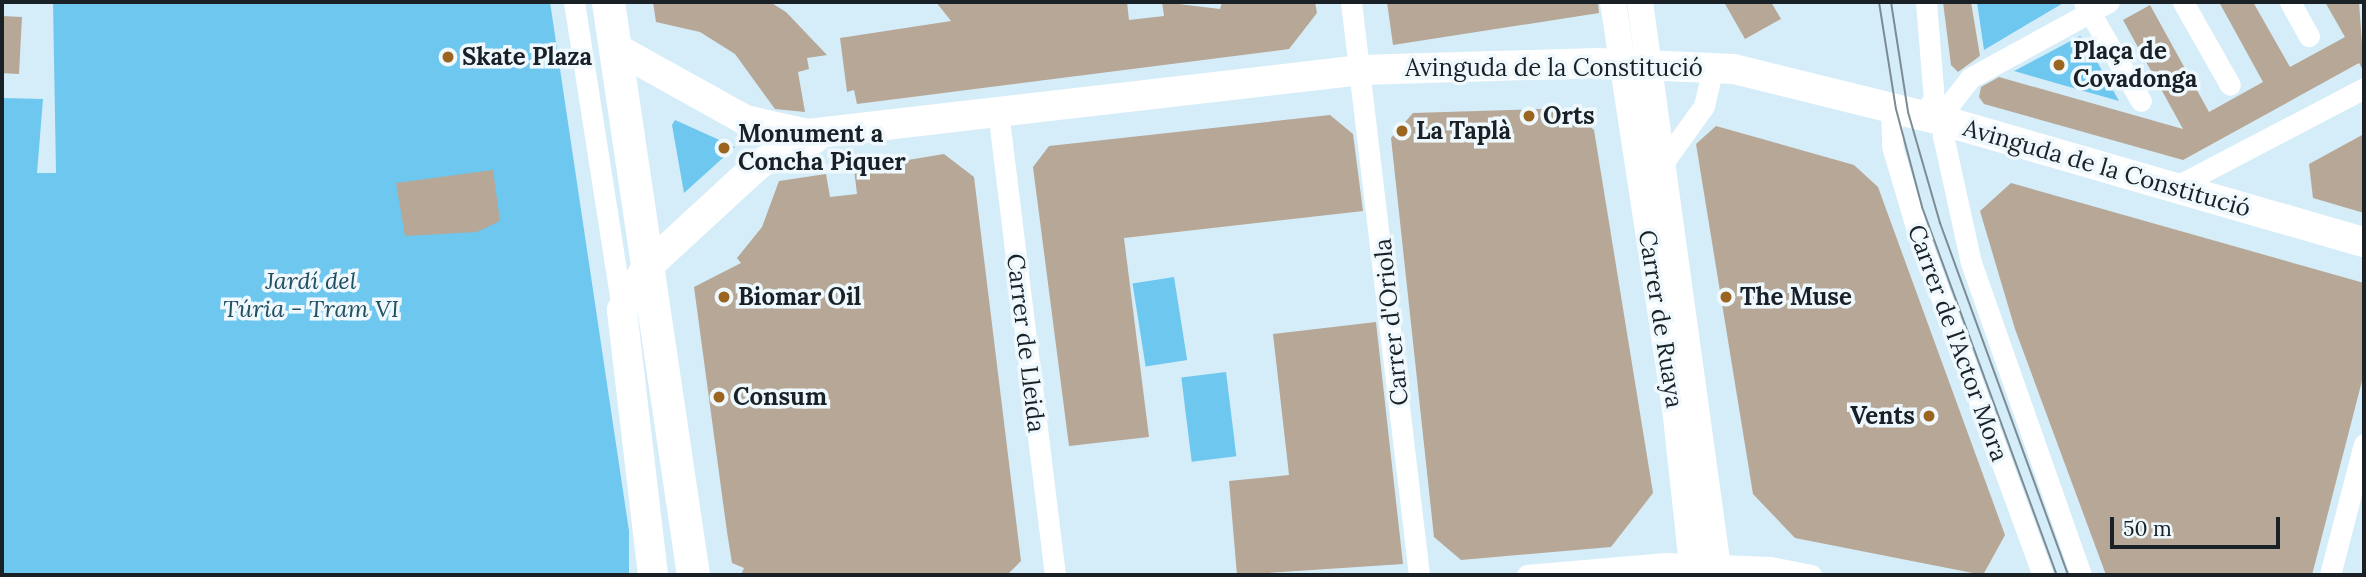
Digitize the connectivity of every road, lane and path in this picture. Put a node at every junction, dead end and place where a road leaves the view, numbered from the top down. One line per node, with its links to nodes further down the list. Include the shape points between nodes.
1 (574, 2): 27 (street)
2 (608, 2): 11 (main road)
3 (1351, 2): 14 (street, Carrer d'Oriola)
4 (1613, 2): 12 (street)
5 (1640, 2): 12 (street)
6 (1926, 2): 15 (street)
7 (2183, 2): 16 (street)
8 (2290, 2): 10 (street)
9 (2094, 5): 17 (street, via 1996,59); 19 (street)
10 (2309, 36)
11 (614, 47): 22 (main road, via 762,127); 26 (main road)
12 (1634, 63): 13 (main road, Avinguda de la Constitució); 14 (main road, Avinguda de la Constitució); 23 (street, Carrer de Ruaya); 30 (street, Carrer de Ruaya)
13 (1713, 67): 21 (main road, Avinguda de la Constitució); 23 (street, via 1704,106)
14 (1361, 69): 20 (main road, Avinguda de la Constitució); 36 (street, Carrer d'Oriola)
15 (1935, 83): 17 (street, via 1945,92); 21 (street, via 1934,101)
16 (2230, 85)
17 (1960, 88): 21 (street)
18 (2364, 88): 24 (street)
19 (2141, 101)
20 (998, 111): 22 (main road, Avinguda de la Constitució); 35 (street, Carrer de Lleida)
21 (1918, 114): 24 (main road, Avinguda de la Constitució); 39 (street, Carrer de l'Actor Mora, via 1892,146 1918,234); 40 (street, Carrer de l'Actor Mora, via 1943,145 1970,262)
22 (849, 131): 26 (main road, via 770,154)
23 (1662, 163): 31 (street, Carrer de Ruaya)
24 (2175, 187): 25 (main road, Avinguda de la Constitució)
25 (2364, 242)
26 (646, 268): 27 (main road); 34 (main road)
27 (621, 310): 28 (main road)
28 (635, 418): 32 (main road); 33 (street)
29 (2364, 444): 41 (street)
30 (1693, 569): 31 (street); 37 (street)
31 (1719, 570): 38 (street)
32 (653, 575)
33 (663, 575)
34 (692, 575)
35 (1055, 575)
36 (1419, 575)
37 (1527, 575)
38 (1811, 575)
39 (2043, 575)
40 (2081, 575)
41 (2330, 575)

